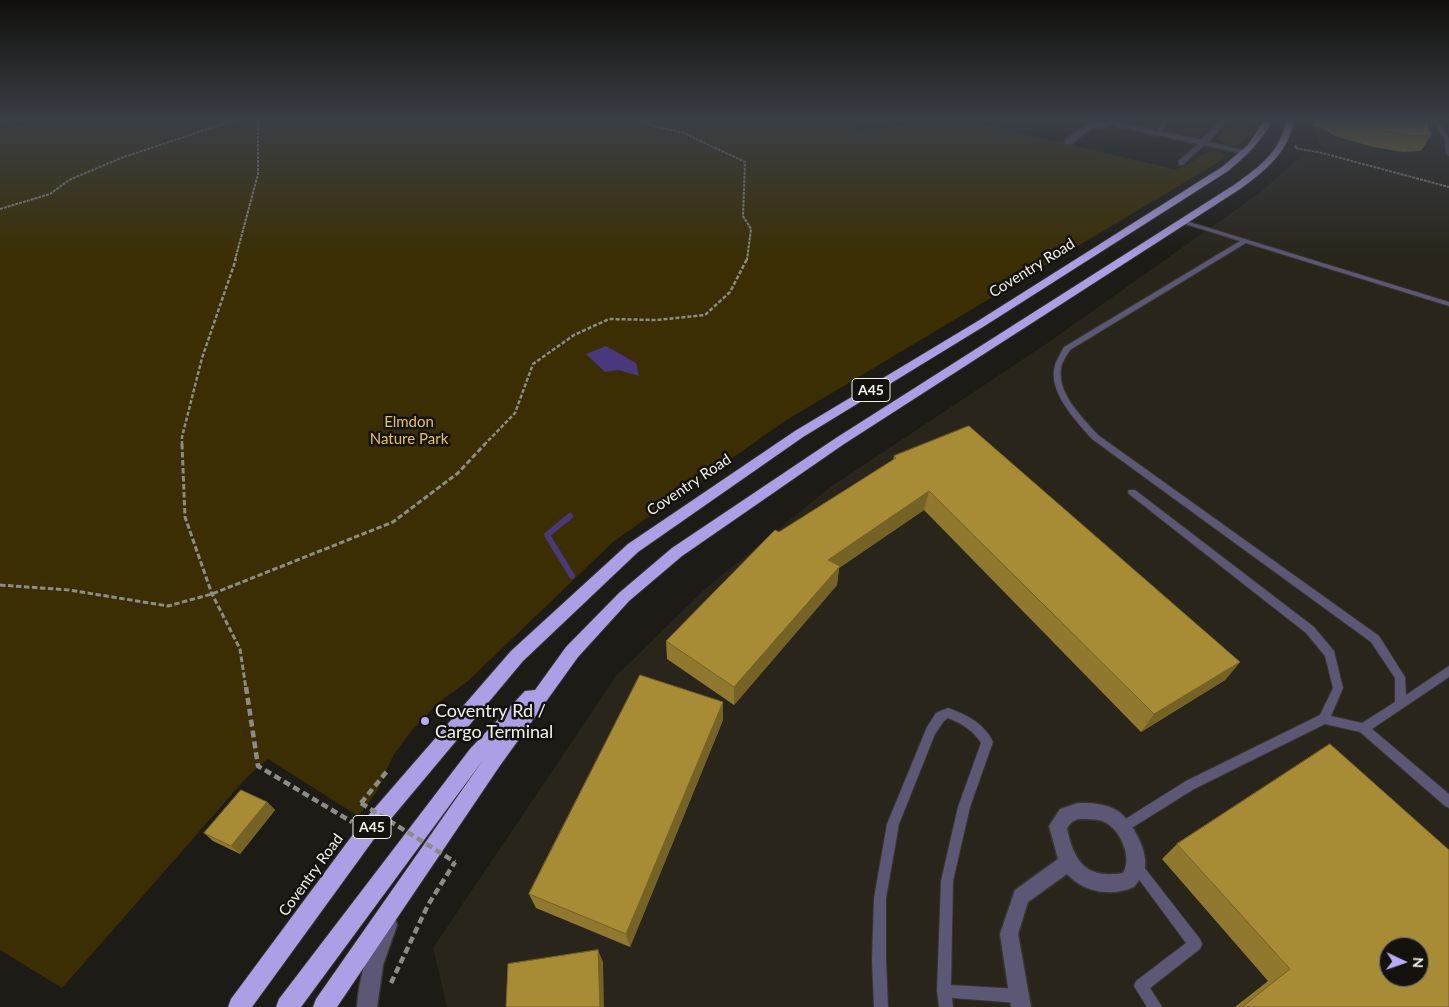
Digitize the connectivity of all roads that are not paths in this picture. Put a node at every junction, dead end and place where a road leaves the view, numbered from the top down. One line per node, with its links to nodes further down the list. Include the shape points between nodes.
1 (1229, 166): 19 (highway, Coventry Road / A45, via 799,434 633,548 517,656 367,832)
2 (1265, 166): 3 (highway, A45)
3 (1181, 221): 4 (lane); 7 (highway, A45, via 840,440 677,552 624,597)
4 (1246, 241): 5 (lane); 9 (lane, via 1066,349 1057,368 1059,384 1068,405 1095,437 1375,639 1400,677)
5 (1449, 304)
6 (1132, 492): 10 (lane, via 1310,630 1330,654 1338,688)
7 (572, 652): 16 (highway, A45, via 492,761); 20 (highway, via 476,755)
8 (1449, 671): 9 (lane)
9 (1401, 704): 11 (lane)
10 (1324, 718): 11 (lane); 13 (lane, via 1190,785)
11 (1363, 728): 12 (lane)
12 (1449, 802)
13 (1123, 827): 14 (street, via 1112,816 1096,811 1066,815 1058,826 1060,845); 15 (street, via 1133,847)
14 (1068, 863): 15 (street, via 1088,882 1111,885 1128,881); 18 (street, via 1021,896 1009,934)
15 (1136, 866): 25 (lane, via 1195,944 1141,986)
16 (398, 899): 21 (highway, A45); 22 (street, via 376,956 368,987)
17 (944, 991): 18 (lane); 23 (lane, via 947,881 964,807 987,742 974,725 948,713 940,717 931,731 893,824 880,898); 24 (lane)
18 (1020, 1002)
19 (239, 1007)
20 (288, 1007)
21 (324, 1007)
22 (368, 1007)
23 (881, 1007)
24 (946, 1007)
25 (1155, 1007)

